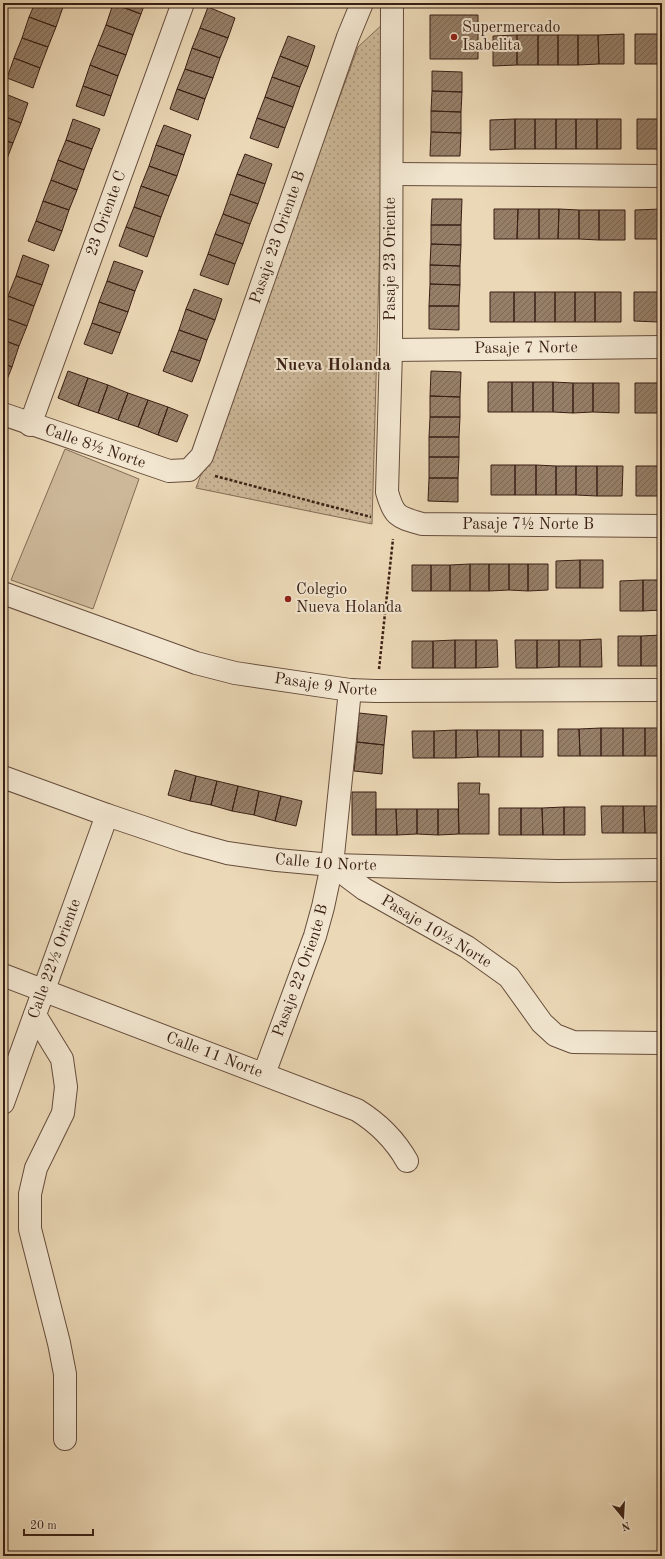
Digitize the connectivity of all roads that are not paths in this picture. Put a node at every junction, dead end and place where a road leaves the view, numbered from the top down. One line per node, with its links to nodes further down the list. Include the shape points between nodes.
1 (183, 3): 9 (street, 23 Oriente C)
2 (362, 3): 10 (street, Pasaje 23 Oriente B, via 202,456)
3 (392, 3): 4 (street, Pasaje 23 Oriente)
4 (392, 174): 5 (street); 7 (street, Pasaje 23 Oriente)
5 (662, 176)
6 (662, 348): 7 (street, Pasaje 7 Norte)
7 (391, 350): 11 (street, Pasaje 23 Oriente, via 387,492)
8 (3, 414): 9 (street, Calle 8½ Norte)
9 (30, 425): 10 (street, Calle 8½ Norte, via 169,471)
10 (189, 470)
11 (395, 518): 12 (street, Pasaje 7½ Norte B, via 422,524)
12 (662, 526)
13 (3, 593): 14 (street, Pasaje 9 Norte, via 196,663 235,673)
14 (350, 690): 15 (street, Pasaje 9 Norte); 18 (street, Pasaje 22 Oriente B)
15 (662, 690)
16 (3, 777): 17 (street, Calle 10 Norte)
17 (108, 815): 18 (street, Calle 10 Norte, via 227,853); 21 (street, Calle 22½ Oriente)
18 (332, 865): 19 (street, Calle 10 Norte, via 557,871); 23 (street, Pasaje 10½ Norte, via 364,889 468,947 509,978 542,1024 555,1035 573,1042); 24 (street, Pasaje 22 Oriente B, via 315,936)
19 (662, 870)
20 (3, 975): 21 (street, Calle 11 Norte)
21 (44, 990): 22 (street, Calle 22½ Oriente); 24 (street, Calle 11 Norte)
22 (35, 1015): 25 (street, Calle 22½ Oriente); 27 (street, via 62,1059 66,1087 63,1113 36,1168 30,1194 30,1229 65,1374)
23 (662, 1042)
24 (264, 1074): 26 (street, Calle 11 Norte, via 357,1110 381,1126)
25 (3, 1103)
26 (407, 1160)
27 (65, 1439)

